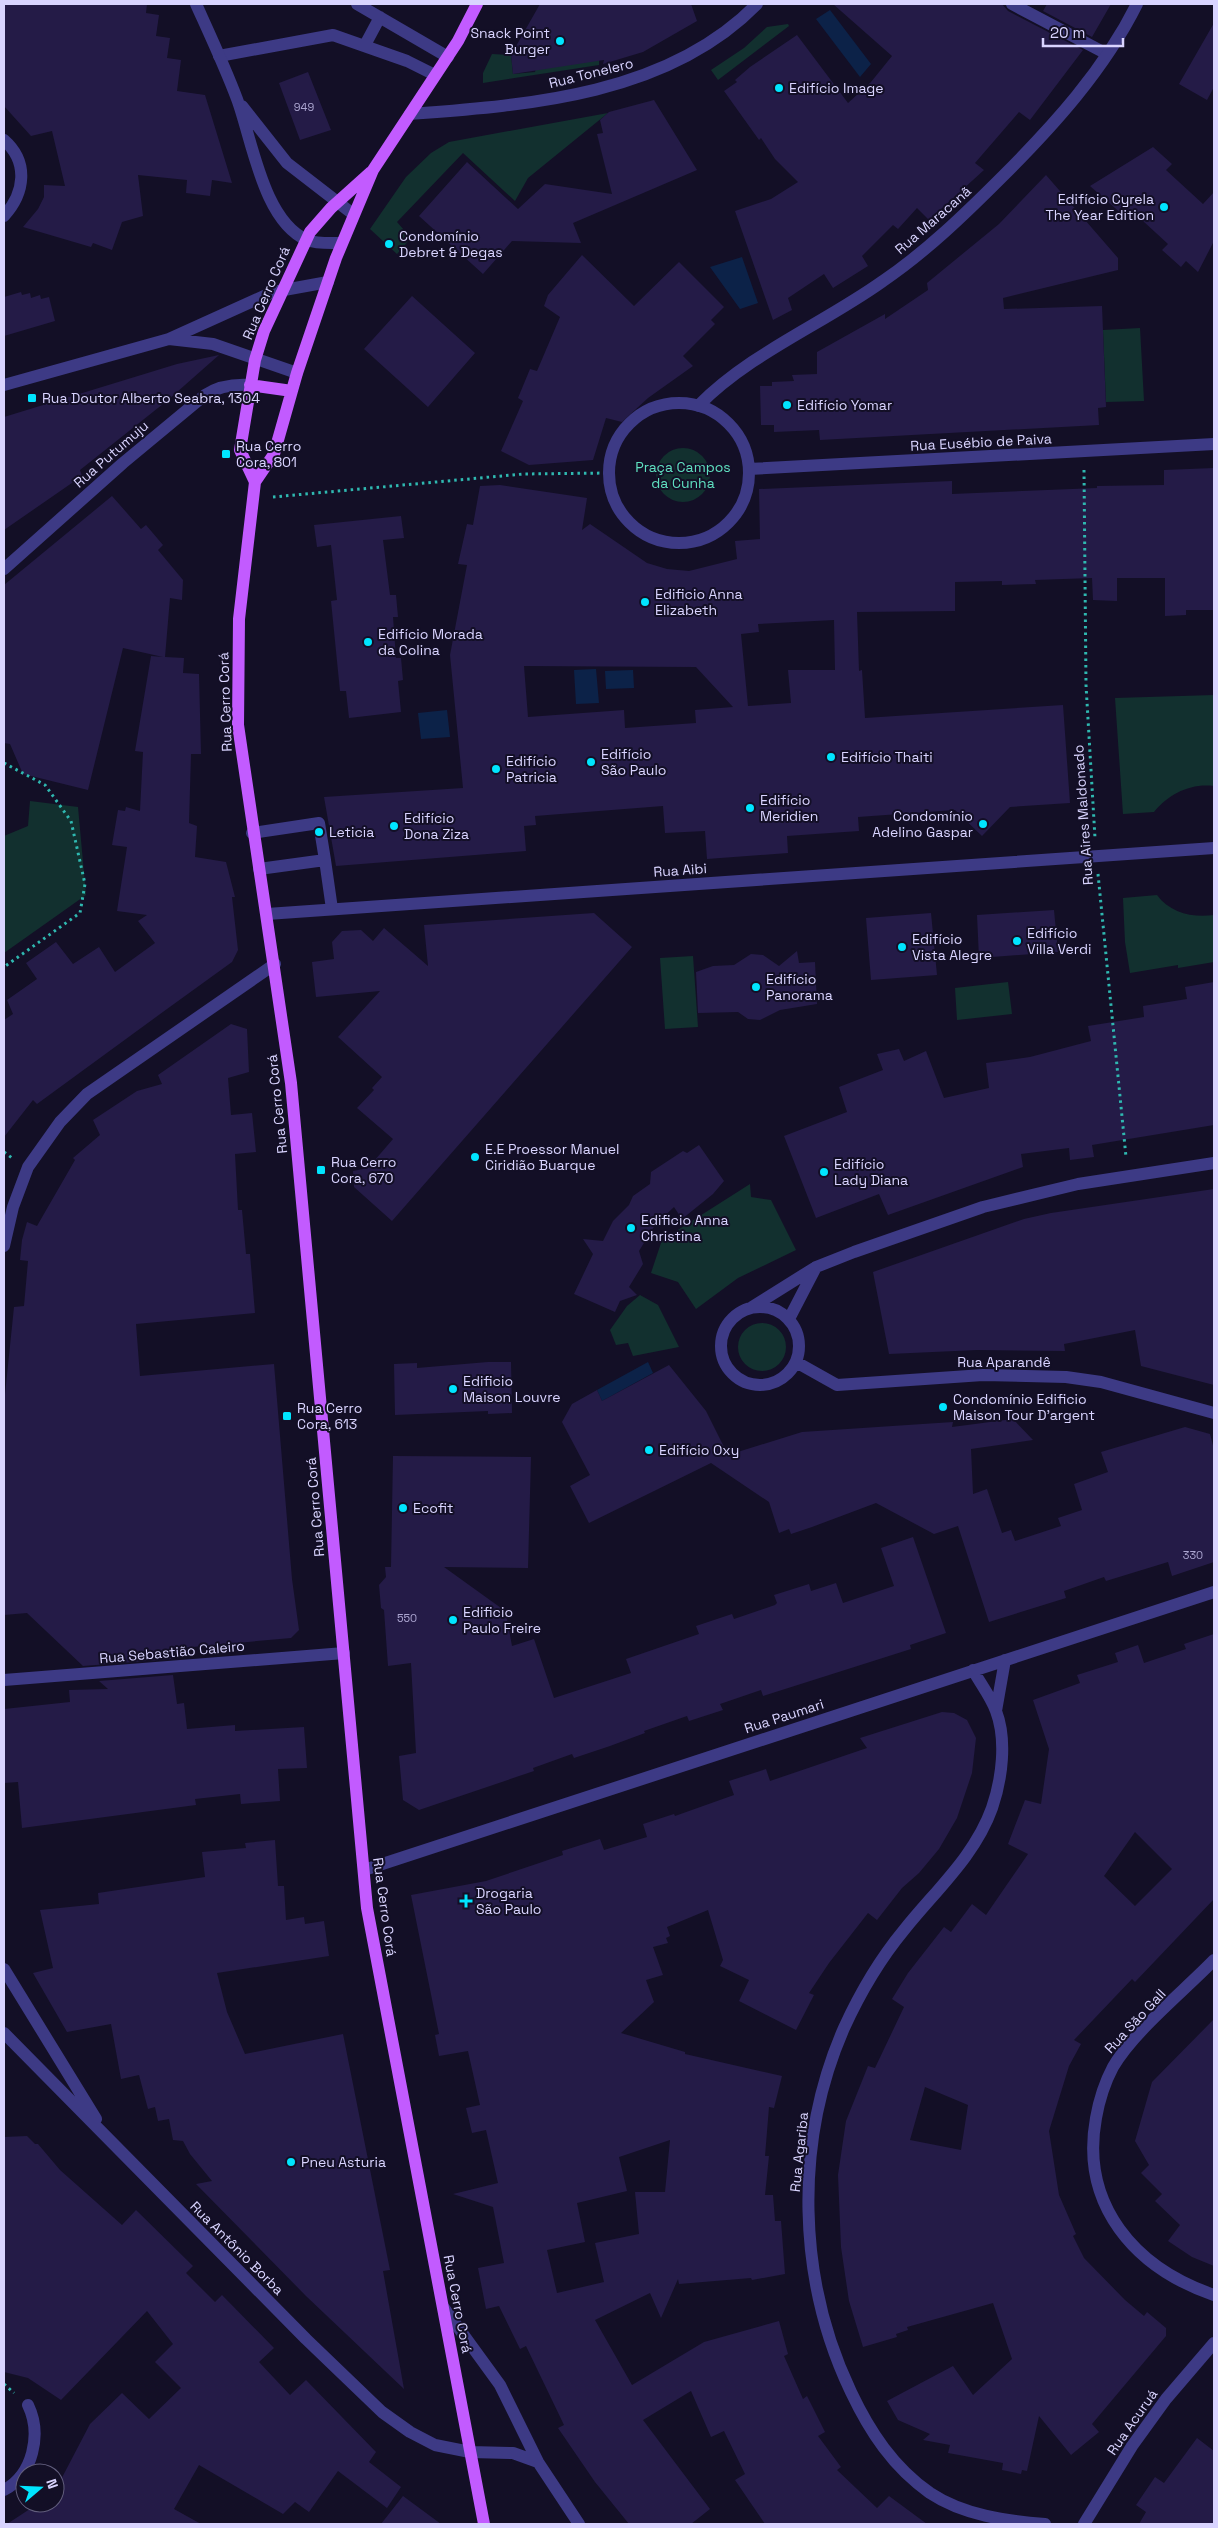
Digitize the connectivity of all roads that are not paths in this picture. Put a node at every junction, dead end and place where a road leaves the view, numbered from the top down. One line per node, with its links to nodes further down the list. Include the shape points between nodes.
1 (196, 4): 10 (street)
2 (357, 4): 7 (street)
3 (477, 4): 11 (main road, Rua Cerro Corá)
4 (758, 4): 14 (street, Rua Tonelero, via 727,31 673,64 599,89 504,106)
5 (1012, 4): 9 (street)
6 (1137, 4): 9 (street, Rua Maracanã)
7 (380, 17): 8 (street); 11 (street)
8 (365, 45): 10 (street, via 333,35); 12 (street)
9 (1107, 54): 30 (street, Rua Maracanã, via 1047,131 930,246 883,282 732,376)
10 (219, 56): 13 (street)
11 (448, 57): 12 (main road, Rua Cerro Corá)
12 (436, 75): 14 (main road, Rua Cerro Corá)
13 (238, 100): 17 (street, via 287,163); 20 (street, via 264,186 284,220)
14 (410, 114): 16 (main road, Rua Cerro Corá)
15 (4, 140): 19 (street, via 20,162 22,175 14,203)
16 (373, 170): 17 (main road, Rua Cerro Corá); 18 (main road, Rua Cerro Corá)
17 (337, 203): 18 (street); 20 (main road, Rua Cerro Corá)
18 (353, 214): 21 (main road, Rua Cerro Corá)
19 (4, 216)
20 (306, 240): 21 (street); 23 (main road, Rua Cerro Corá)
21 (341, 243): 22 (main road, Rua Cerro Corá)
22 (328, 282): 23 (street); 26 (main road, Rua Cerro Corá)
23 (283, 289): 24 (street); 25 (main road, Rua Cerro Corá)
24 (170, 339): 25 (street, via 212,344); 27 (street)
25 (254, 360): 26 (street); 28 (main road, Rua Cerro Corá)
26 (296, 374): 29 (main road, Rua Cerro Corá)
27 (4, 385)
28 (250, 385): 29 (main road); 33 (main road, Rua Cerro Corá, via 240,450); 34 (street, Rua Putumuju, via 214,389 199,400)
29 (292, 391): 33 (main road, Rua Cerro Corá, via 274,454)
30 (698, 406): 32 (street, via 717,415 734,429 744,448); 32 (street, via 670,404 656,407 637,417 622,432 612,451 609,473 612,495 623,515 639,531 659,540 681,543 703,539 737,512 746,491)
31 (1214, 444): 32 (street, Rua Eusébio de Paiva)
32 (749, 469)
33 (255, 482): 35 (main road, Rua Cerro Corá, via 243,575 237,672 238,725)
34 (4, 569)
35 (252, 833): 37 (street, via 319,823); 38 (main road, Rua Cerro Corá)
36 (1214, 848): 39 (street, Rua Aibi)
37 (325, 860): 38 (street); 39 (street)
38 (259, 869): 40 (main road, Rua Cerro Corá)
39 (332, 909): 40 (street, Rua Aibi)
40 (267, 914): 41 (main road, Rua Cerro Corá)
41 (275, 964): 43 (street, via 87,1094 60,1122 28,1167); 50 (main road, Rua Cerro Corá, via 291,1083)
42 (1214, 1163): 44 (street, via 1078,1184 983,1207)
43 (4, 1246)
44 (816, 1267): 45 (street); 46 (street)
45 (752, 1307): 46 (street, via 778,1311); 47 (street, via 731,1320 721,1341 724,1359 734,1375 744,1381 768,1384 779,1380)
46 (789, 1319): 47 (street, via 799,1340)
47 (796, 1362): 48 (street, Rua Aparandê, via 837,1384 983,1375 1066,1377 1101,1382)
48 (1214, 1413)
49 (1214, 1592): 51 (street, Rua Paumari)
50 (344, 1653): 53 (street, Rua Sebastião Caleiro); 55 (main road, Rua Cerro Corá)
51 (1005, 1660): 52 (street, Rua Paumari); 54 (street, Rua Agariba)
52 (973, 1670): 54 (street, Rua Agariba); 55 (street, Rua Paumari)
53 (4, 1680)
54 (996, 1710): 69 (street, Rua Agariba, via 1001,1735 1001,1773 992,1809 974,1845 902,1932 872,1974 834,2052 815,2121 808,2220 822,2312 837,2362 882,2446 902,2471 933,2495 977,2514)
55 (364, 1870): 61 (main road, Rua Cerro Corá, via 367,1908)
56 (1214, 1960): 60 (street, Rua São Gall, via 1144,2029 1112,2068 1099,2104 1093,2158 1103,2201 1125,2238 1160,2269 1188,2286)
57 (4, 1969): 59 (street)
58 (4, 2033): 59 (street, Rua Antônio Borba)
59 (109, 2140): 64 (street, Rua Antônio Borba, via 382,2412 435,2445)
60 (1214, 2296)
61 (444, 2308): 64 (main road, Rua Cerro Corá); 65 (street, via 500,2385)
62 (1214, 2343): 70 (street, Rua Acuruá, via 1166,2399 1132,2446)
63 (28, 2405): 66 (street, via 34,2428 30,2462 22,2475)
64 (470, 2452): 65 (street, Rua Antônio Borba, via 513,2453); 67 (main road, Rua Cerro Corá)
65 (538, 2462): 68 (street)
66 (4, 2490)
67 (484, 2524)
68 (579, 2524)
69 (1045, 2524)
70 (1084, 2524)

